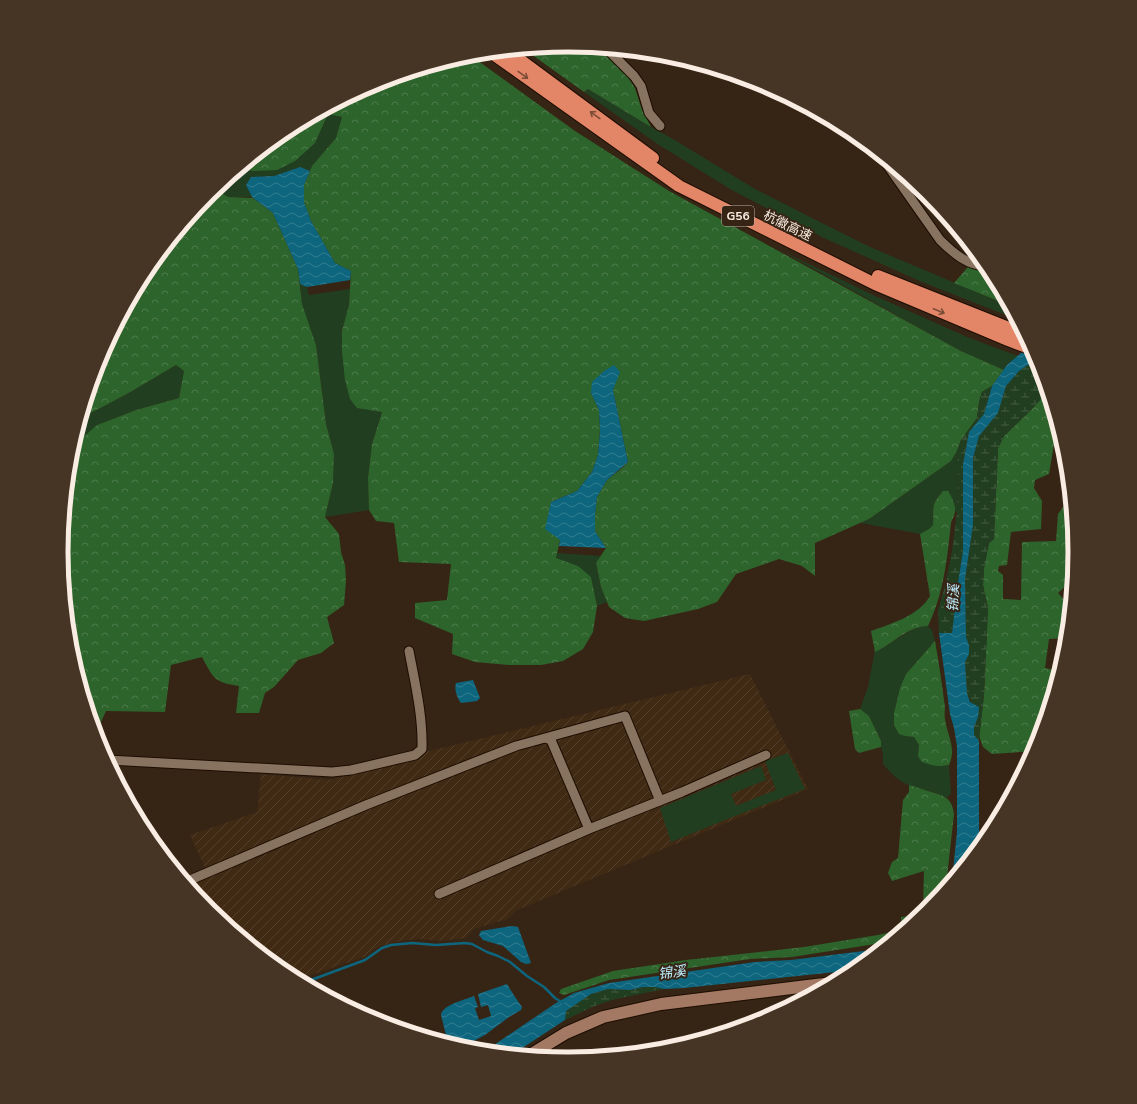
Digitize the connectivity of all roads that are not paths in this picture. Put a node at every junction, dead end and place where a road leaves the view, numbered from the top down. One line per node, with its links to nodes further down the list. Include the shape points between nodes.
1 (612, 54): 4 (street, via 641,86 649,113)
2 (513, 55): 7 (highway, 杭徽高速 / G56, one-way to 2, via 876,276 684,181)
3 (498, 57): 7 (highway, 杭徽高速 / G56, one-way to 7, via 678,186 874,284)
4 (660, 126)
5 (891, 170): 6 (street, via 940,240 969,263)
6 (978, 266)
7 (1015, 335)
8 (409, 651): 11 (street, via 422,733 422,749 415,755 332,772)
9 (546, 738): 12 (street, via 626,716); 13 (street, via 551,740); 14 (street, via 516,746)
10 (766, 755): 12 (street)
11 (115, 760)
12 (660, 801): 13 (street)
13 (589, 829): 15 (street)
14 (191, 880)
15 (439, 894)
16 (819, 985): 17 (street, via 661,1004 603,1017)
17 (537, 1051)

